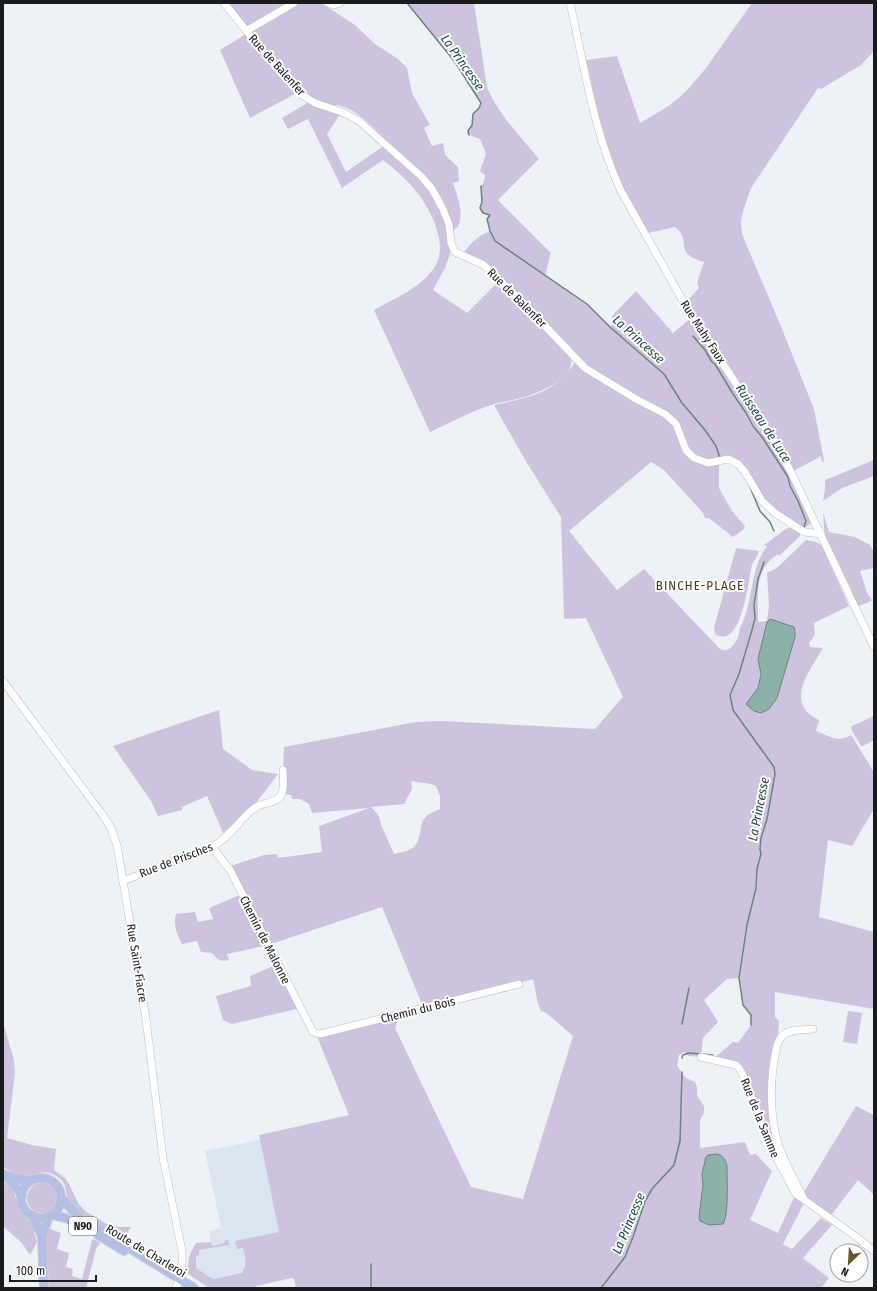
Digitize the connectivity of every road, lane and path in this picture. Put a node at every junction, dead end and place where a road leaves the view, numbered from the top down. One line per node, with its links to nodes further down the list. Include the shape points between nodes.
1 (224, 3): 6 (street, Rue de Balenfer)
2 (294, 3): 6 (street)
3 (328, 3): 4 (street)
4 (340, 3)
5 (570, 3): 7 (street, Rue Mahy Faux, via 601,138 621,191 692,317 774,441)
6 (246, 31): 7 (street, Rue de Balenfer, via 302,95 359,121 422,177 443,209 455,252 486,267 585,368 671,418 679,430 686,450 694,458 708,463 731,460 740,466 758,496 770,510 805,532)
7 (821, 534): 8 (street, Rue Mahy Faux)
8 (874, 647)
9 (3, 681): 12 (street, Rue Saint-Fiacre, via 111,828 117,844)
10 (283, 770): 11 (street, Rue de Prisches, via 282,794 279,798 257,806)
11 (212, 847): 12 (street, Rue de Prisches); 15 (street, Chemin de Malonne, via 230,870)
12 (123, 881): 26 (street, Rue Saint-Fiacre, via 146,1019 163,1158 182,1251)
13 (519, 984): 15 (street, Chemin du Bois)
14 (813, 1029): 21 (street, via 795,1030 784,1034 778,1042 772,1072 774,1129 779,1146)
15 (316, 1034)
16 (701, 1057): 21 (street, Rue de la Samme, via 730,1063 739,1068 770,1148 796,1194)
17 (4, 1175): 18 (main road, N90); 19 (main road, N90)
18 (30, 1181): 19 (main road, via 24,1187); 20 (main road, N90, via 42,1178 54,1182)
19 (22, 1195): 22 (main road, N90, via 24,1207)
20 (61, 1198): 23 (main road, N90, via 57,1209); 26 (main road, N90, via 79,1217)
21 (804, 1199): 25 (street)
22 (32, 1215): 23 (main road, Route de Charleroi / N90); 24 (main road)
23 (50, 1215): 24 (main road); 26 (main road, Route de Charleroi / N90, via 76,1222)
24 (42, 1237): 27 (main road)
25 (874, 1251)
26 (179, 1284): 28 (main road, N90)
27 (44, 1288)
28 (194, 1288)

